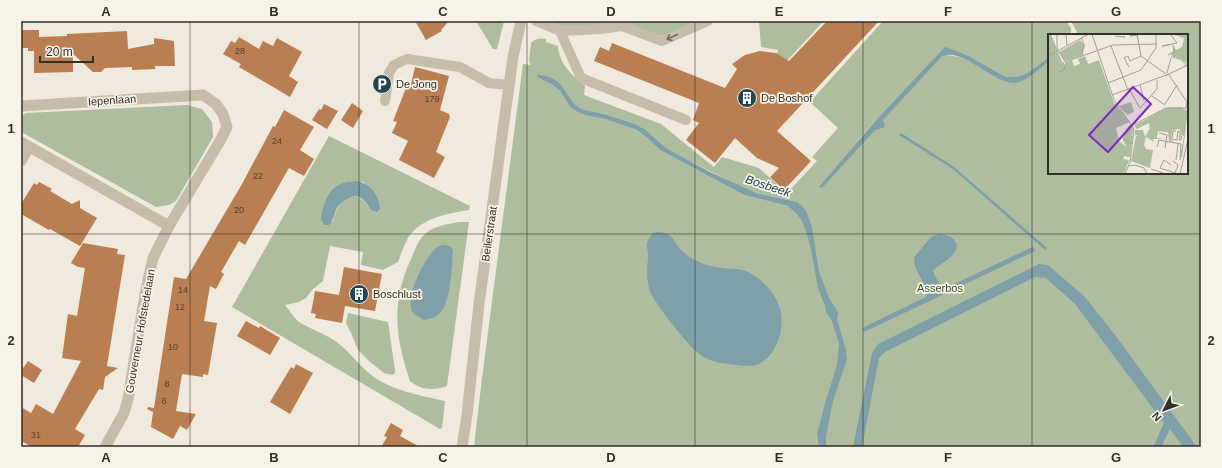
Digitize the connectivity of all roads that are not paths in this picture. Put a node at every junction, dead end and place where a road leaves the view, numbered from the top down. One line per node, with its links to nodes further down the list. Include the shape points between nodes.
1 (521, 21): 5 (street, Beilerstraat)
2 (536, 21): 4 (lane)
3 (708, 21): 4 (lane, one-way to 4, via 662,41 622,26)
4 (560, 31): 9 (lane, via 581,78)
5 (509, 85): 7 (lane, via 489,82 460,67 407,59 394,65 389,73); 14 (street, Beilerstraat)
6 (203, 94): 8 (street, Iepenlaan); 12 (street, Gouverneur Hofstedelaan, via 216,104 223,114 227,127)
7 (385, 101)
8 (21, 106)
9 (686, 120)
10 (25, 145): 11 (street); 12 (street)
11 (21, 162)
12 (169, 226): 13 (street, Gouverneur Hofstedelaan, via 153,258 149,274 124,413)
13 (105, 447)
14 (462, 447)

